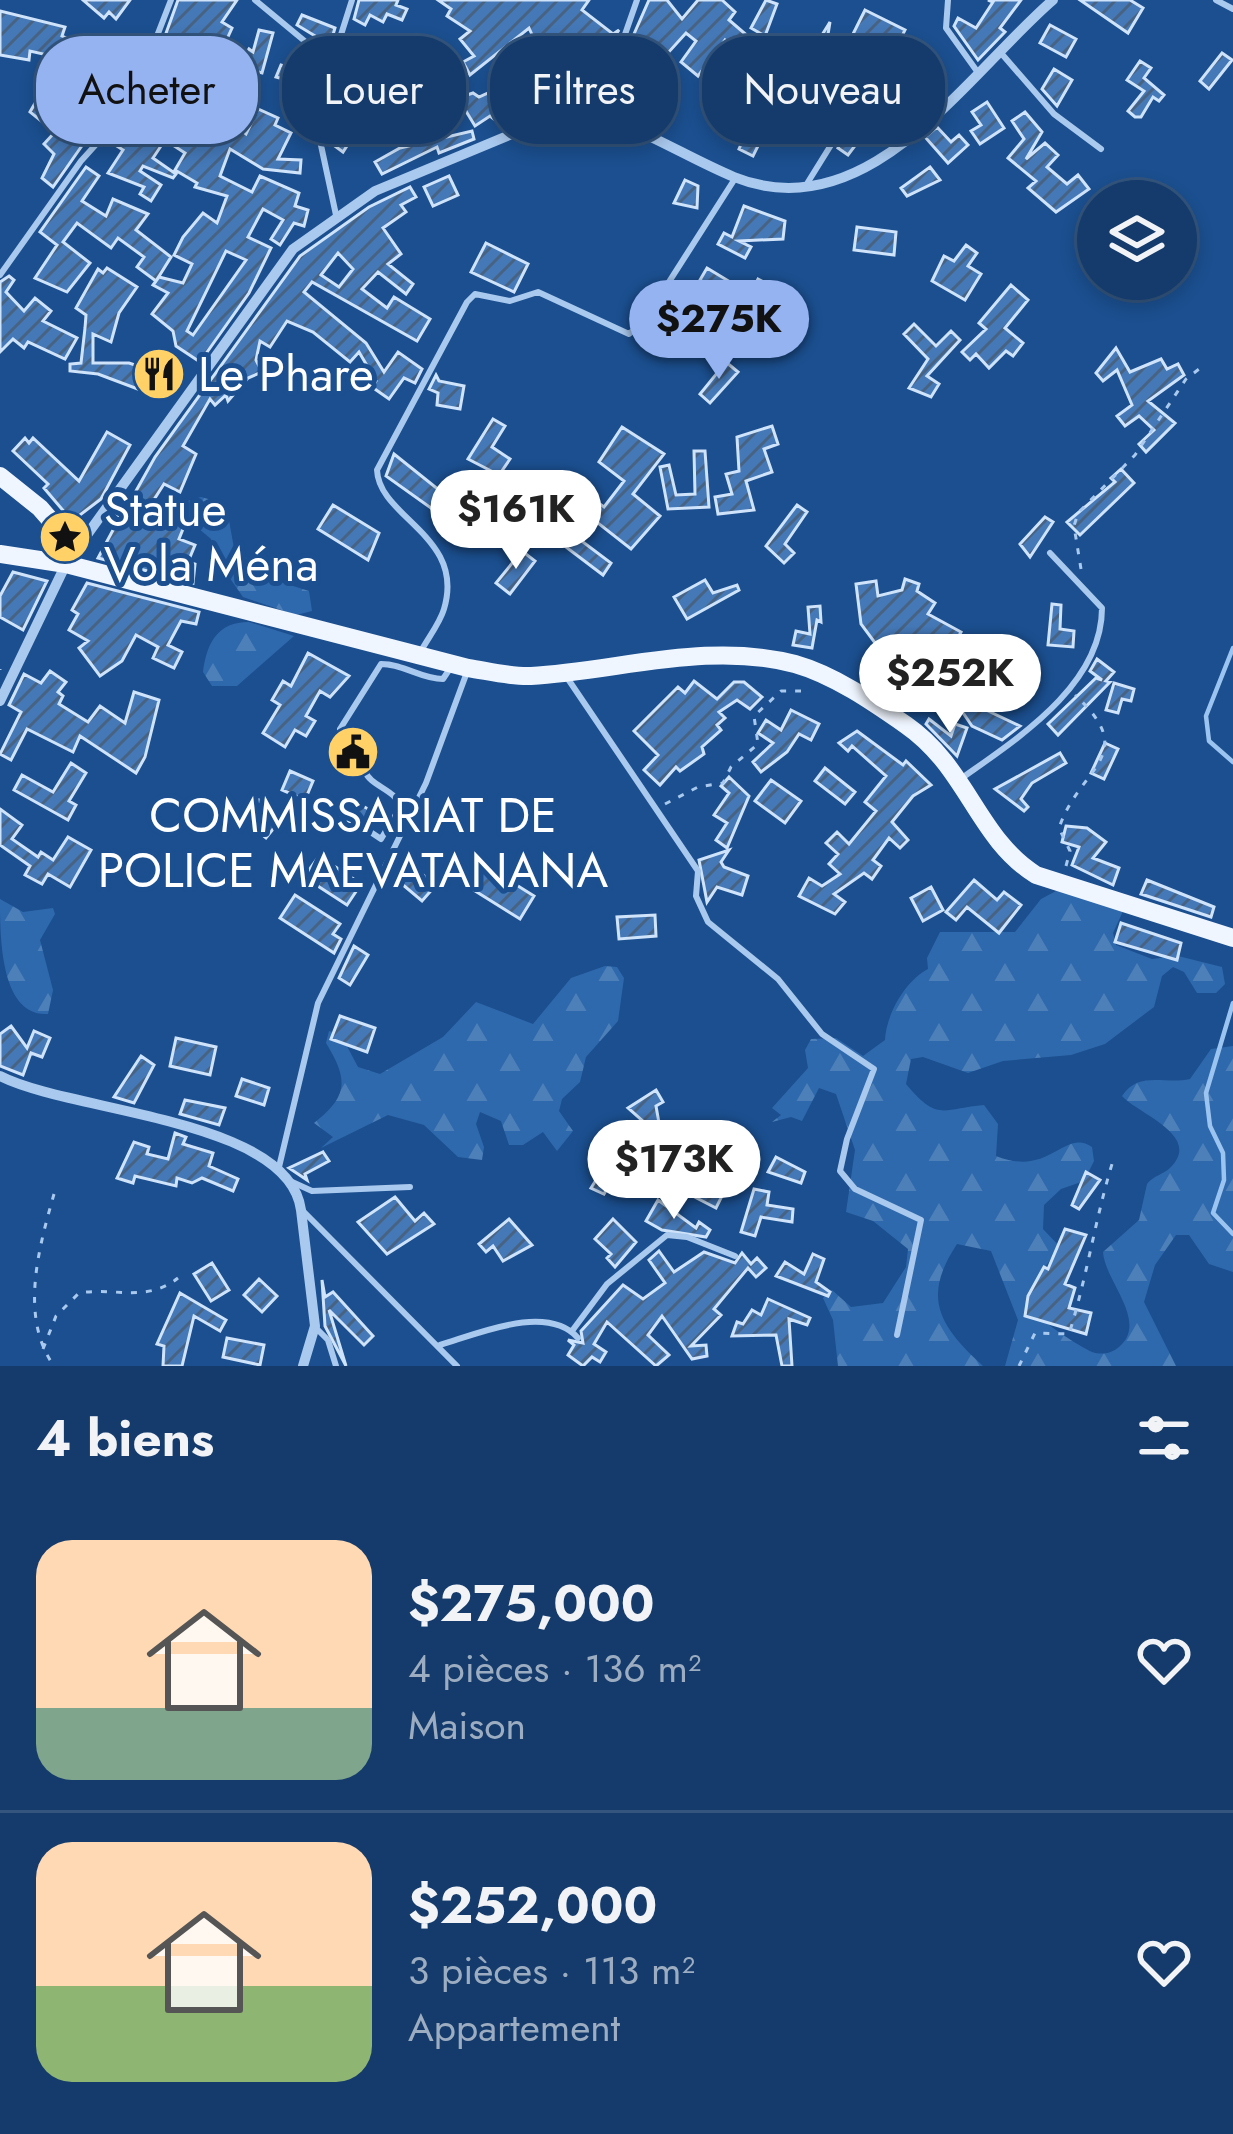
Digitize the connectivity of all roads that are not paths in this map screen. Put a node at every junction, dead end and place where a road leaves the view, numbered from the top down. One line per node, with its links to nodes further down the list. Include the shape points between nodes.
1 (172, 0): 22 (lane, via 128,108)
2 (255, 0): 9 (lane)
3 (352, 0): 10 (lane)
4 (637, 0): 11 (lane)
5 (948, 0): 13 (lane, via 946,28)
6 (1052, 0): 12 (street)
7 (1216, 0): 8 (lane)
8 (1233, 9)
9 (298, 36)
10 (338, 36)
11 (624, 36)
12 (1001, 53): 13 (street); 18 (lane, via 1054,114)
13 (979, 74): 20 (street, via 906,142 830,182)
14 (490, 142): 21 (street)
15 (321, 144): 21 (lane)
16 (655, 144): 19 (street)
17 (832, 144): 20 (lane)
18 (1101, 149)
19 (736, 178): 20 (street); 27 (lane, via 629,334 538,292 510,301 475,294 467,302 377,470 382,491 430,536 443,565 445,607)
20 (806, 186)
21 (336, 215): 26 (street, via 292,249)
22 (0, 274)
23 (0, 476): 26 (main road, via 74,546)
24 (1049, 553): 31 (lane, via 1102,608 1102,631 1069,689)
25 (0, 554): 26 (main road)
26 (66, 564): 27 (main road); 30 (street)
27 (419, 656): 28 (main road)
28 (460, 666): 29 (main road, via 530,676); 32 (lane, via 443,679 381,664 340,729 357,742 365,772 400,806 380,839); 35 (lane, via 426,783 318,1003)
29 (564, 670): 31 (main road, via 689,658 800,665 908,727); 41 (lane, via 698,871 708,922 778,979 822,1034 874,1070 840,1172 855,1189 920,1220)
30 (0, 701)
31 (962, 778): 33 (main road, via 992,835 1036,875)
32 (366, 829)
33 (1233, 938)
34 (0, 1076): 35 (street, via 224,1139)
35 (279, 1167): 36 (street)
36 (290, 1181): 37 (lane, via 312,1190); 38 (street)
37 (410, 1187)
38 (301, 1210): 40 (street); 42 (lane)
39 (735, 1256): 42 (lane, via 667,1235 607,1285 575,1334 529,1323)
40 (315, 1326): 43 (street); 44 (lane)
41 (897, 1335)
42 (440, 1345): 45 (lane)
43 (303, 1366)
44 (336, 1366)
45 (457, 1366)

